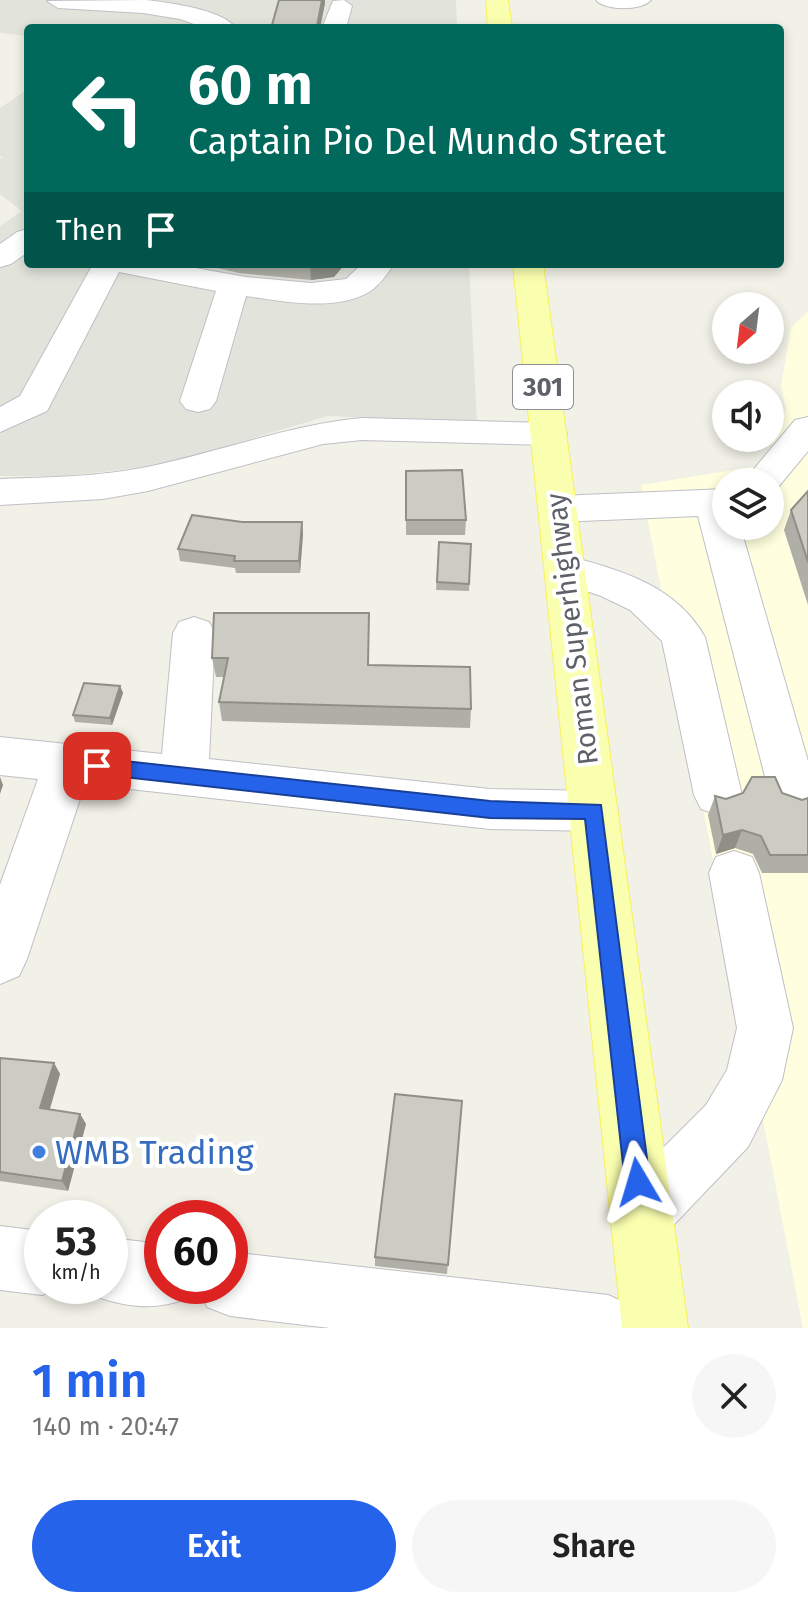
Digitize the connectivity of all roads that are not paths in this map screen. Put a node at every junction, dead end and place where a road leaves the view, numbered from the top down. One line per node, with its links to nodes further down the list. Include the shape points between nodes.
1 (497, 0): 8 (main road)
2 (607, 0): 3 (street)
3 (640, 0)
4 (58, 1): 6 (street, via 164,9)
5 (341, 6): 7 (street)
6 (215, 24)
7 (335, 24)
8 (500, 24)
9 (24, 241): 11 (street)
10 (24, 255): 11 (street)
11 (0, 258)
12 (106, 268): 18 (street, via 34,403)
13 (149, 268): 16 (street)
14 (375, 268): 16 (street, via 357,286 326,295)
15 (528, 268): 20 (main road, Roman Superhighway / 301)
16 (234, 282): 17 (street)
17 (198, 401)
18 (0, 421)
19 (808, 428): 21 (street)
20 (549, 434): 22 (street, via 362,429 322,433 148,479 103,487); 24 (main road, Roman Superhighway / 301)
21 (774, 468)
22 (0, 492)
23 (712, 503): 24 (street)
24 (558, 509): 26 (main road, Roman Superhighway / 301)
25 (729, 540): 32 (street)
26 (565, 569): 31 (street, via 650,600 683,637); 33 (main road, Roman Superhighway / 301)
27 (194, 633): 30 (street)
28 (0, 756): 29 (street)
29 (68, 763): 30 (street); 35 (street)
30 (184, 776): 33 (street, via 490,809)
31 (718, 795)
32 (794, 796)
33 (594, 811): 36 (main road, Roman Superhighway / 301)
34 (734, 873): 36 (street, via 765,1028 753,1080 727,1126)
35 (0, 959)
36 (642, 1213): 41 (main road, Roman Superhighway / 301)
37 (0, 1258): 38 (street)
38 (24, 1261)
39 (248, 1286): 40 (street)
40 (608, 1328)
41 (655, 1328)

